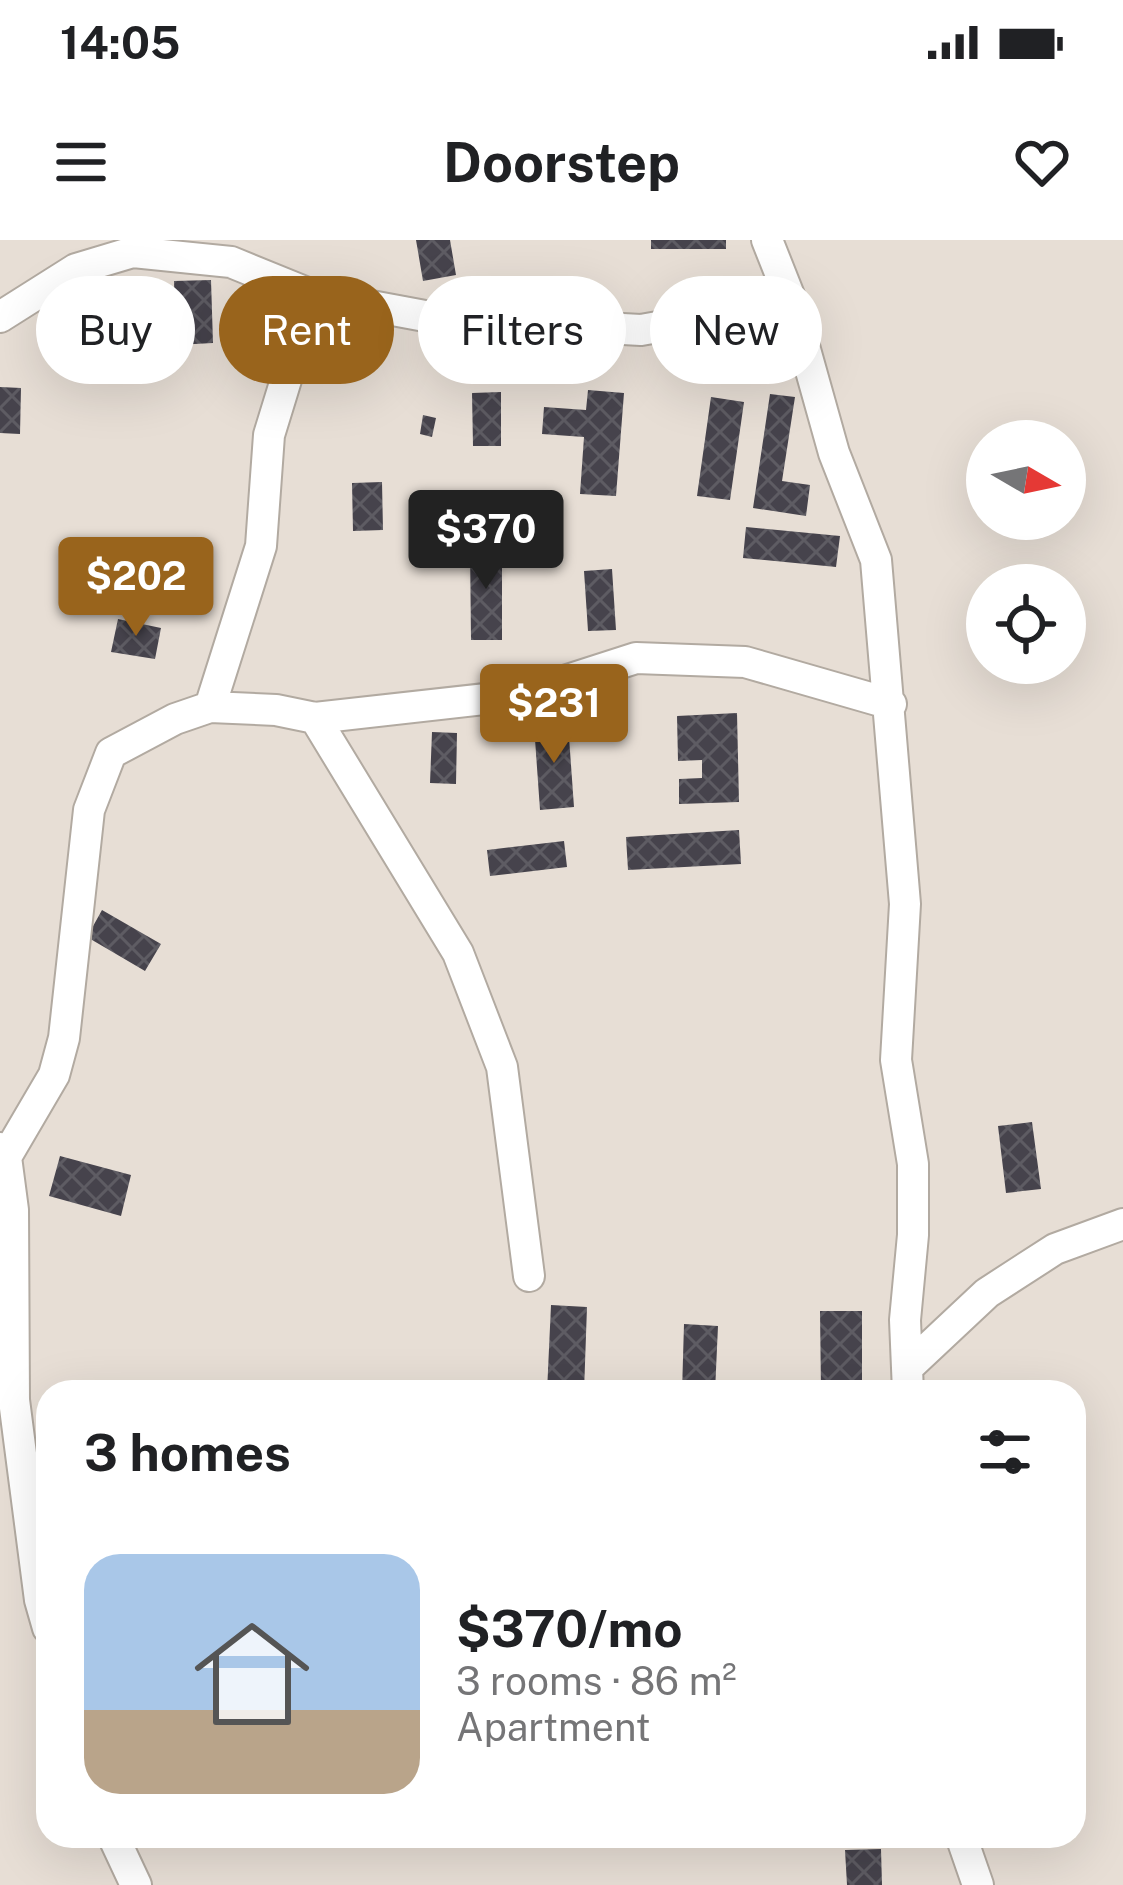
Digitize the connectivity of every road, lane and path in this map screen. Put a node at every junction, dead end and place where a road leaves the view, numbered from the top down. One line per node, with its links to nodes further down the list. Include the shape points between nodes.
1 (767, 240): 3 (street)
2 (264, 276): 5 (street, via 231,262 134,252 76,269)
3 (781, 276)
4 (394, 311): 6 (street)
5 (0, 317)
6 (650, 328)
7 (285, 384): 10 (street, via 269,435 261,545)
8 (815, 384): 9 (street, via 876,560)
9 (891, 704): 11 (street, via 745,662 636,658 521,695); 15 (street, via 905,904 896,1060 913,1164)
10 (210, 707): 11 (street); 12 (street, via 111,753 88,810 54,1075)
11 (315, 718): 14 (street, via 458,953 502,1067)
12 (3, 1152): 16 (street, via 14,1210 14,1400)
13 (1123, 1224): 15 (street, via 1055,1249 1004,1282)
14 (529, 1276)
15 (907, 1380)
16 (36, 1569)
17 (119, 1848): 19 (street)
18 (965, 1848): 20 (street)
19 (136, 1885)
20 (979, 1885)

